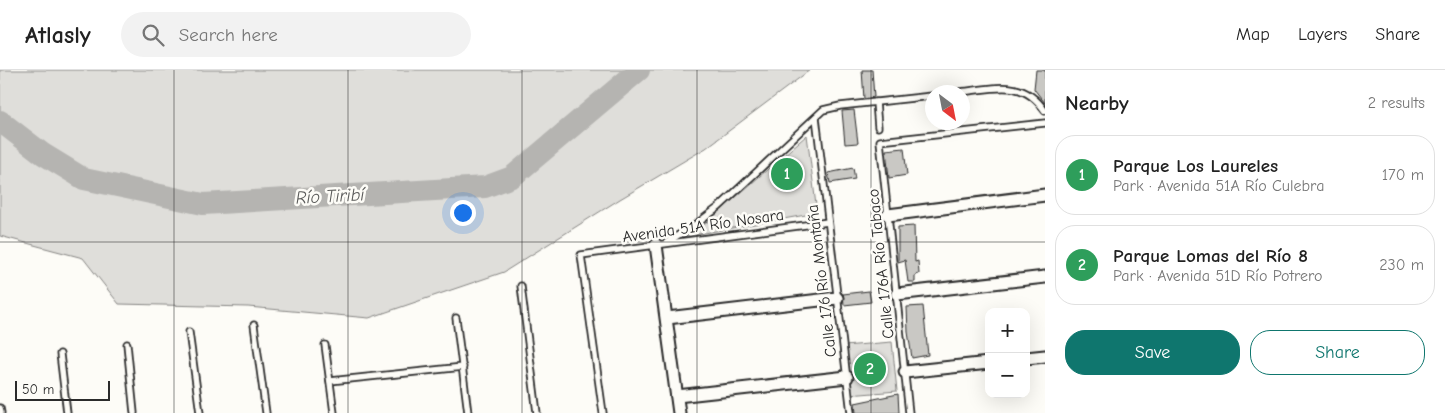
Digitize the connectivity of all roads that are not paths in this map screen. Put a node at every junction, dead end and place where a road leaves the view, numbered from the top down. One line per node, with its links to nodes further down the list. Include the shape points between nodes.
1 (970, 91): 4 (lane, via 1022,89 1037,99)
2 (925, 97): 3 (lane)
3 (876, 102): 5 (lane, via 830,107); 7 (lane)
4 (1045, 110)
5 (816, 117): 10 (lane, Calle 176 Río Montaña); 11 (lane, via 719,207 672,240)
6 (1045, 123): 9 (lane, Calle 176A Río Tabaco, via 880,141)
7 (878, 127)
8 (1045, 194): 9 (street)
9 (888, 215): 14 (lane, Calle 176A Río Tabaco)
10 (828, 222): 11 (lane, Avenida 51A Río Nosara); 15 (lane, Calle 176 Río Montaña)
11 (656, 245): 17 (street); 40 (lane, Avenida 51A Río Nosara, via 581,255)
12 (1045, 277): 14 (street)
13 (521, 286): 39 (lane)
14 (896, 294): 27 (lane, Calle 176A Río Tabaco)
15 (837, 298): 17 (street); 28 (lane, Calle 176 Río Montaña)
16 (456, 318): 26 (lane)
17 (667, 318): 30 (street)
18 (254, 325): 36 (lane)
19 (189, 332): 35 (lane)
20 (127, 344): 34 (lane)
21 (325, 345): 29 (lane)
22 (60, 354): 33 (lane)
23 (1045, 356): 24 (street)
24 (1030, 358)
25 (985, 363): 27 (street)
26 (462, 367): 29 (lane); 38 (lane)
27 (905, 372): 43 (lane, Calle 176A Río Tabaco)
28 (847, 377): 30 (street); 42 (lane, Calle 176 Río Montaña)
29 (330, 381): 37 (lane)
30 (677, 396): 41 (street)
31 (0, 408): 32 (lane)
32 (1, 413)
33 (67, 413)
34 (134, 413)
35 (200, 413)
36 (266, 413)
37 (334, 413)
38 (468, 413)
39 (537, 413)
40 (603, 413)
41 (679, 413)
42 (851, 413)
43 (910, 413)

